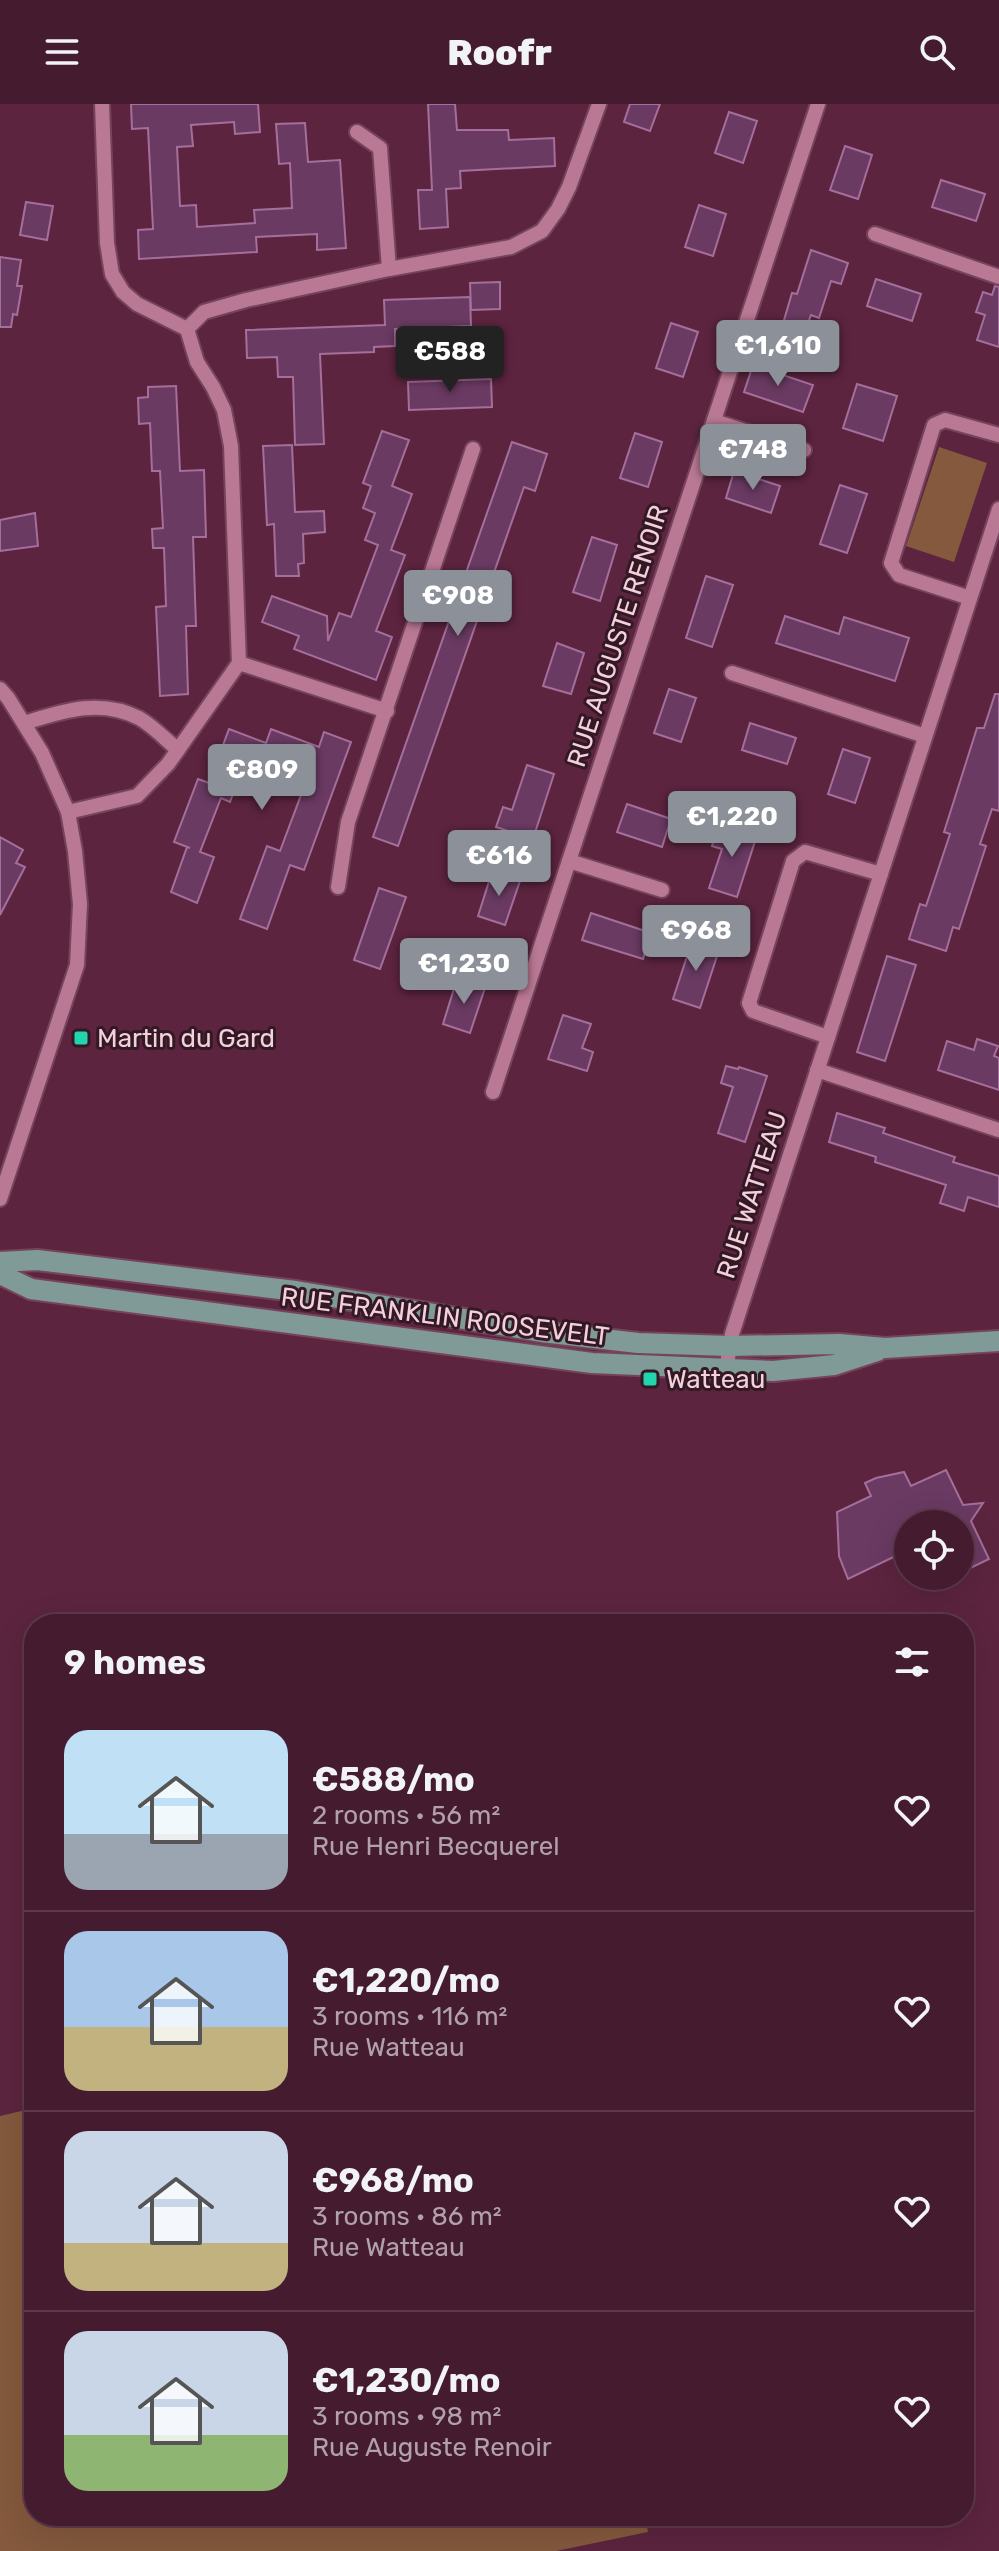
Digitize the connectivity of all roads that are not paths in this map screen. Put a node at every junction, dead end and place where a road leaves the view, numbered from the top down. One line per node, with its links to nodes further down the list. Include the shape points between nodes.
1 (102, 104): 8 (street, via 112,274 137,304)
2 (599, 104): 6 (street, via 569,187 542,231 511,247)
3 (818, 104): 9 (street, RUE AUGUSTE RENOIR)
4 (357, 132): 6 (street, via 380,148)
5 (875, 234): 7 (street)
6 (389, 269): 8 (street, via 213,309)
7 (999, 277)
8 (187, 329): 15 (street, via 197,362 224,410 231,446)
9 (714, 421): 12 (street); 23 (street, RUE AUGUSTE RENOIR)
10 (999, 435): 14 (street, via 945,420 934,425 891,563 899,575)
11 (473, 449): 18 (street)
12 (804, 450)
13 (999, 509): 14 (street, RUE WATTEAU)
14 (970, 598): 20 (street, RUE WATTEAU)
15 (239, 663): 18 (street); 21 (street)
16 (732, 673): 20 (street)
17 (0, 689): 19 (street)
18 (387, 711): 25 (street, via 348,822)
19 (24, 723): 21 (street, via 74,708 112,708 140,719); 22 (street)
20 (925, 736): 24 (street, RUE WATTEAU)
21 (178, 750): 22 (street, via 137,796)
22 (68, 812): 31 (street, via 80,904 77,965)
23 (569, 861): 26 (street); 29 (street, RUE AUGUSTE RENOIR)
24 (881, 874): 27 (street, RUE WATTEAU); 27 (street, via 805,852 793,861 749,1003 753,1011)
25 (338, 887)
26 (662, 890)
27 (828, 1037): 28 (street, RUE WATTEAU)
28 (817, 1070): 30 (street); 35 (street, RUE WATTEAU)
29 (493, 1092)
30 (999, 1130)
31 (0, 1199)
32 (0, 1262): 35 (main road, RUE FRANKLIN ROOSEVELT, via 37,1260 296,1291 594,1338)
33 (0, 1274): 37 (main road, RUE FRANKLIN ROOSEVELT, via 31,1289 227,1316 592,1363)
34 (999, 1341): 36 (main road, RUE FRANKLIN ROOSEVELT)
35 (729, 1346): 36 (main road, RUE FRANKLIN ROOSEVELT); 37 (street, RUE WATTEAU)
36 (885, 1348): 37 (main road, RUE FRANKLIN ROOSEVELT, via 834,1365)
37 (726, 1370)

